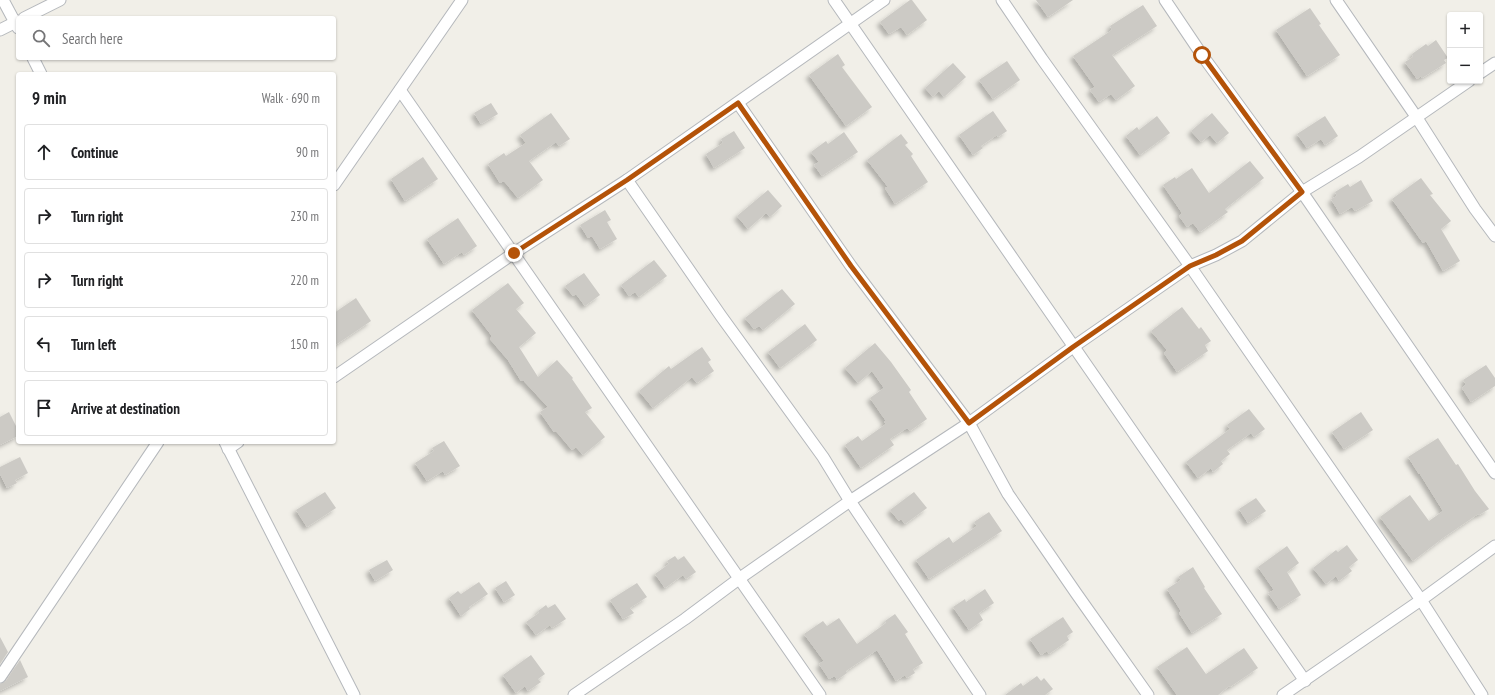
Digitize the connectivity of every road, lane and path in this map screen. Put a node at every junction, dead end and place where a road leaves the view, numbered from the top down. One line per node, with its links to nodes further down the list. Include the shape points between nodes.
1 (3, 0): 10 (street)
2 (60, 0): 9 (street)
3 (462, 0): 19 (street)
4 (834, 0): 12 (street)
5 (884, 0): 12 (street)
6 (1002, 0): 27 (street)
7 (1165, 0): 24 (street)
8 (1336, 0): 21 (street)
9 (30, 16)
10 (16, 18)
11 (16, 23): 13 (street)
12 (851, 24): 20 (street); 28 (street)
13 (0, 30)
14 (34, 60): 17 (street)
15 (1495, 63): 16 (street)
16 (1483, 71)
17 (40, 72)
18 (1465, 84): 21 (street)
19 (400, 90): 23 (street); 26 (street)
20 (738, 103): 22 (street); 30 (street, via 851,266)
21 (1417, 118): 24 (street); 25 (street)
22 (627, 180): 26 (street); 34 (street, via 823,457)
23 (336, 182)
24 (1302, 192): 27 (street, via 1242,241); 33 (street)
25 (1495, 236)
26 (514, 253): 29 (street); 36 (street)
27 (1190, 266): 28 (street); 37 (street)
28 (1073, 347): 30 (street); 39 (street)
29 (336, 376)
30 (969, 423): 34 (street); 44 (street, via 1008,494)
31 (157, 444): 38 (street)
32 (226, 446): 40 (street)
33 (1495, 473)
34 (850, 500): 36 (street); 43 (street)
35 (1495, 546): 37 (street)
36 (740, 578): 41 (street); 42 (street)
37 (1421, 600): 39 (street); 46 (street)
38 (0, 677)
39 (1304, 681): 45 (street)
40 (354, 695)
41 (574, 695)
42 (820, 695)
43 (980, 695)
44 (1148, 695)
45 (1283, 695)
46 (1482, 695)

